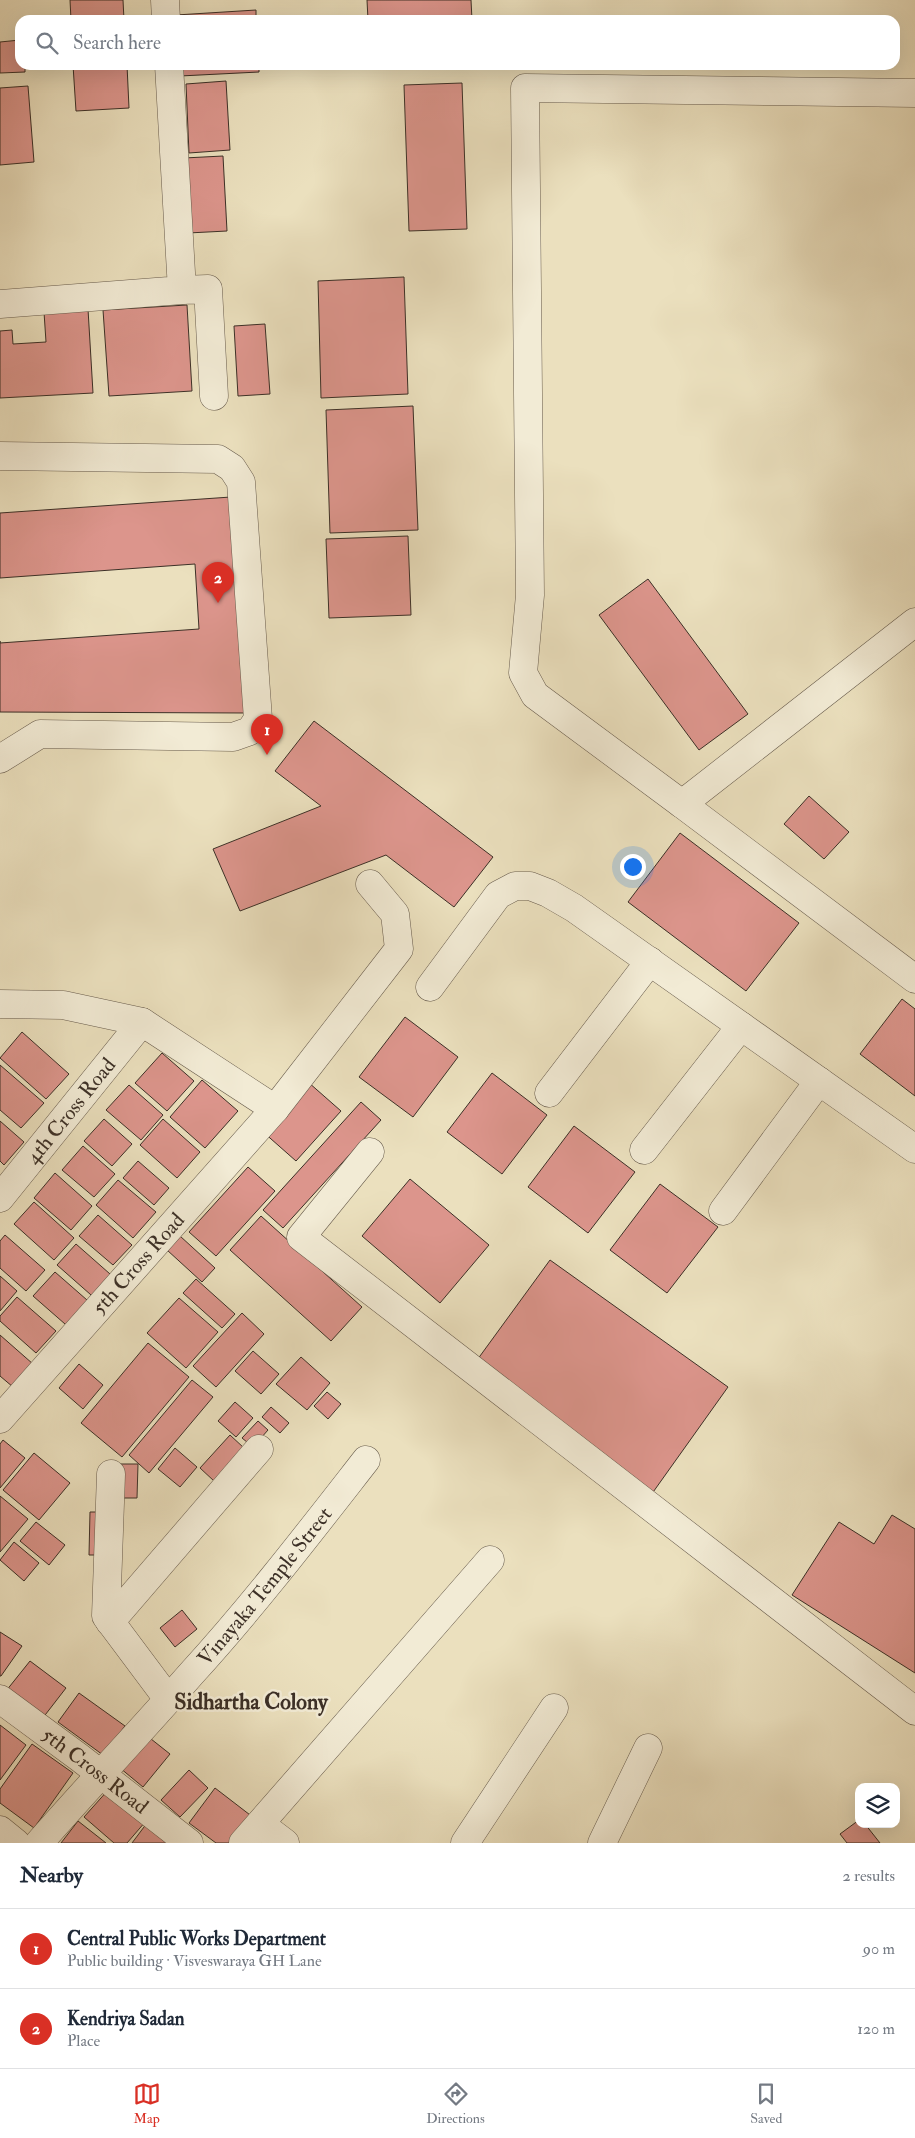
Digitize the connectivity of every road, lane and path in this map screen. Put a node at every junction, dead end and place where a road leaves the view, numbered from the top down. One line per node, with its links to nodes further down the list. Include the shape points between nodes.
1 (165, 0): 2 (street)
2 (166, 15)
3 (169, 70): 5 (street)
4 (915, 93): 11 (street, via 525,88 530,595 524,674 535,695)
5 (182, 290): 6 (street); 7 (street, via 208,289)
6 (0, 304)
7 (214, 396)
8 (0, 456): 10 (street, via 218,459 232,468 241,482 258,719 250,731 233,737 40,734)
9 (915, 622): 11 (street)
10 (0, 759)
11 (682, 804): 14 (street)
12 (370, 884): 21 (street, 5th Cross Road, via 394,914 399,949)
13 (650, 961): 15 (street, via 548,893 530,886 515,886 498,895); 18 (street); 20 (street)
14 (915, 979)
15 (430, 987)
16 (0, 1004): 17 (street, via 63,1005)
17 (142, 1022): 21 (street); 25 (street, 4th Cross Road)
18 (741, 1026): 19 (street); 23 (street)
19 (819, 1081): 22 (street); 26 (street)
20 (549, 1093)
21 (275, 1109): 27 (street, 5th Cross Road)
22 (915, 1149)
23 (644, 1150)
24 (370, 1152): 36 (street, via 301,1237)
25 (0, 1198)
26 (723, 1211)
27 (0, 1419)
28 (259, 1449): 32 (street)
29 (366, 1460): 34 (street, Vinayaka Temple Street, via 279,1570)
30 (111, 1474): 32 (street, via 106,1616)
31 (490, 1560): 40 (street)
32 (110, 1622): 34 (street)
33 (0, 1699): 38 (street, 5th Cross Road)
34 (168, 1700): 38 (street, Vinayaka Temple Street)
35 (554, 1708): 45 (street)
36 (915, 1711)
37 (648, 1748): 46 (street)
38 (99, 1774): 42 (street, Vinayaka Temple Street); 43 (street, 5th Cross Road)
39 (0, 1830): 41 (street)
40 (251, 1833): 44 (street)
41 (16, 1843)
42 (39, 1843)
43 (188, 1843)
44 (285, 1843)
45 (465, 1843)
46 (602, 1843)

